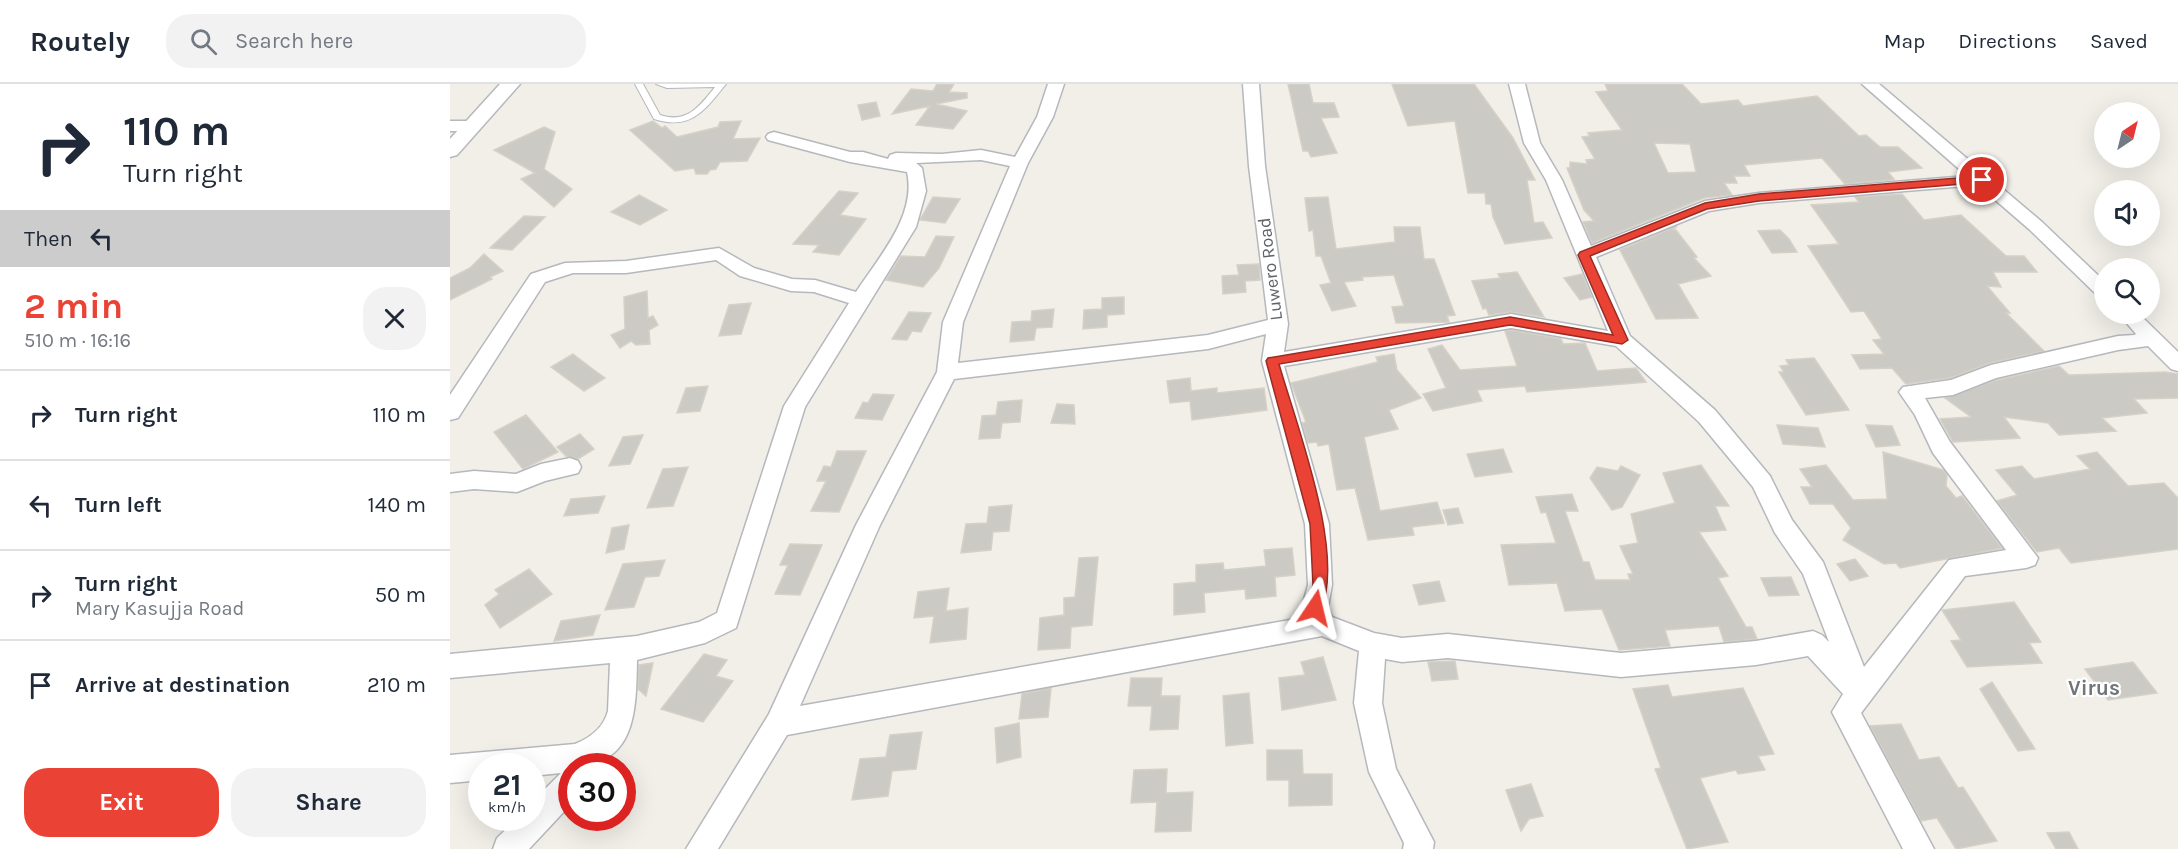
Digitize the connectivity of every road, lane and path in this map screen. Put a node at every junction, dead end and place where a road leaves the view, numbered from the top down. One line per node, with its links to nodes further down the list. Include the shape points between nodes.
1 (510, 84): 10 (street)
2 (639, 84): 8 (lane, via 657,117 676,122 693,117)
3 (660, 84): 8 (lane)
4 (1056, 84): 14 (street, via 1045,117)
5 (1251, 84): 19 (street, Luwero Road, via 1257,166)
6 (1517, 84): 16 (street, via 1532,143 1554,180)
7 (1870, 84): 15 (street)
8 (722, 85)
9 (450, 126): 10 (street)
10 (472, 126): 12 (street)
11 (774, 137): 13 (street)
12 (450, 150)
13 (850, 157): 14 (street, via 942,159 981,155); 18 (street, via 914,168 918,183 918,198 907,226)
14 (1020, 163): 25 (street, via 953,322)
15 (1982, 180): 16 (street, via 1705,206); 17 (street)
16 (1584, 255): 22 (street)
17 (2094, 282)
18 (860, 300): 26 (street, via 747,272 719,254 626,267 572,267 538,278); 31 (street, via 795,406 727,620 698,635)
19 (1278, 324): 24 (street, Luwero Road); 25 (street, via 1208,342)
20 (2138, 324): 21 (street)
21 (2147, 333): 23 (street); 33 (street, via 2140,342 2118,343 1991,372 1953,387 1910,392 1941,447 2026,558 1958,567)
22 (1622, 340): 24 (street, via 1510,321); 33 (street, via 1707,416 1762,482 1783,526 1814,569)
23 (2175, 358)
24 (1272, 361): 29 (street, Luwero Road, via 1317,524 1320,585 1315,608)
25 (947, 372): 34 (street, via 868,525)
26 (450, 412)
27 (570, 467): 28 (street, via 517,483)
28 (450, 483)
29 (1323, 625): 30 (street); 34 (street)
30 (1373, 645): 33 (street, via 1402,650 1448,646 1621,665 1756,653 1813,643); 41 (street, via 1368,703 1383,772 1419,842)
31 (624, 649): 32 (street); 35 (street, via 622,711 618,725)
32 (450, 666)
33 (1861, 695): 42 (street, via 1846,712)
34 (778, 723): 40 (street)
35 (595, 753)
36 (558, 760): 37 (street)
37 (450, 769)
38 (558, 797): 39 (street)
39 (508, 849)
40 (700, 849)
41 (1418, 849)
42 (1919, 849)

